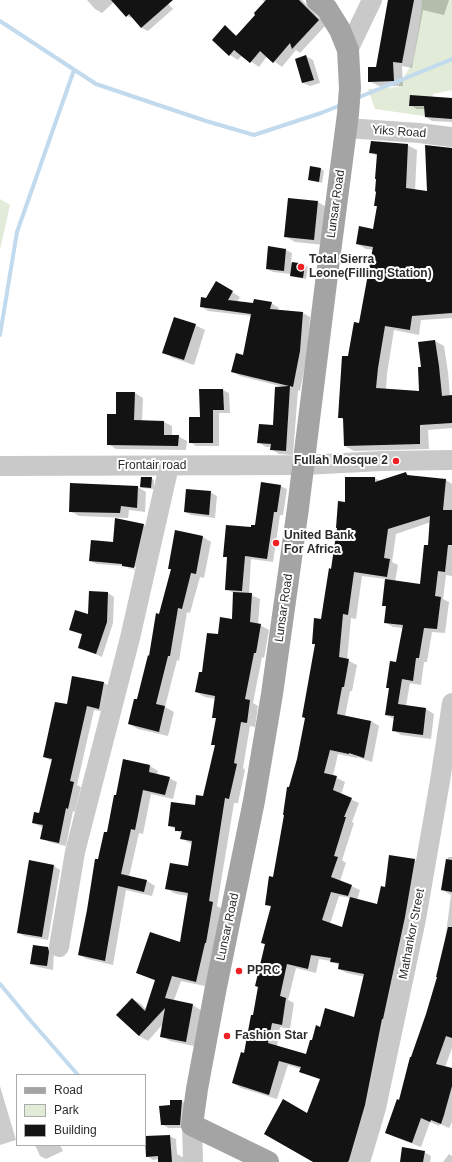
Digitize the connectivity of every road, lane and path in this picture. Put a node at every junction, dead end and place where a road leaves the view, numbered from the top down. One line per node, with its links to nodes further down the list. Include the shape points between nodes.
1 (317, 0): 3 (main road, Lunsar Road, via 327,9)
2 (372, 0): 3 (street)
3 (348, 50): 4 (main road, Lunsar Road, via 350,88)
4 (347, 121): 5 (street, Yiks Road); 7 (main road, Lunsar Road)
5 (452, 137)
6 (452, 460): 7 (street, Frontair road)
7 (304, 465): 9 (street, Frontair road); 12 (main road, Lunsar Road, via 272,694 254,801 215,992)
8 (0, 466): 9 (street, Frontair road)
9 (169, 466): 11 (street, via 130,638 75,852)
10 (452, 703): 15 (street, Mathankor Street, via 416,919 376,1108)
11 (59, 947)
12 (192, 1125): 13 (street); 14 (main road)
13 (192, 1162)
14 (268, 1162)
15 (360, 1162)

